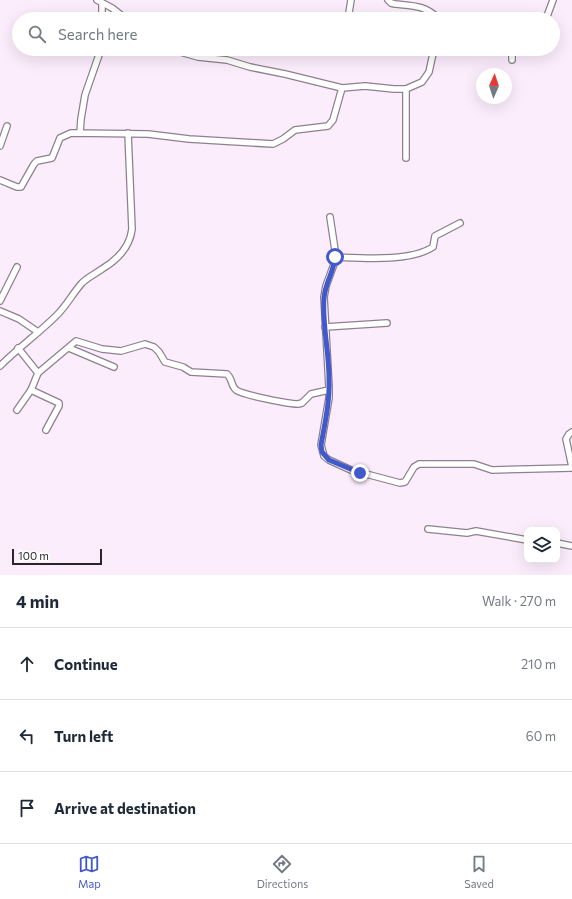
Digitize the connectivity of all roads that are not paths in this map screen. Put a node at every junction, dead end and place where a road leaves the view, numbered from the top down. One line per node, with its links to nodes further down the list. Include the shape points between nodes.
1 (351, 0): 7 (street)
2 (388, 0): 8 (street, via 395,4 421,7)
3 (553, 0): 9 (street)
4 (99, 2): 5 (street); 6 (street)
5 (101, 12)
6 (117, 12)
7 (349, 12)
8 (432, 12)
9 (549, 12)
10 (99, 56): 18 (street, via 85,94)
11 (194, 56): 15 (street, via 227,60 250,68)
12 (432, 56): 16 (street, via 427,77)
13 (512, 56): 14 (street)
14 (512, 60)
15 (342, 88): 16 (street, via 365,86); 19 (street, via 333,120 328,126 296,130 273,144)
16 (406, 89): 21 (street)
17 (6, 126): 20 (street)
18 (80, 133): 19 (street); 22 (street, via 67,134 60,138 53,157 34,164 21,187)
19 (128, 133): 31 (street, via 132,229 129,242 122,253 82,283 61,311)
20 (0, 146)
21 (406, 158)
22 (0, 180)
23 (330, 217): 25 (street)
24 (460, 223): 25 (street, via 435,236 434,246 417,254 370,258)
25 (335, 257): 30 (street, via 324,297)
26 (17, 267): 27 (street)
27 (0, 301)
28 (0, 311): 31 (street)
29 (387, 323): 30 (street)
30 (325, 327): 38 (street)
31 (38, 332): 33 (street)
32 (69, 348): 35 (street); 36 (street); 38 (street, via 76,341 109,351 121,351 141,344 149,345 168,363 182,366 193,373 227,374 237,391 275,401 302,404 311,394)
33 (20, 350): 34 (street); 36 (street)
34 (0, 366)
35 (114, 367)
36 (37, 372): 37 (street)
37 (31, 390): 39 (street); 40 (street, via 59,403)
38 (329, 390): 42 (street, via 322,452 329,460 360,473 400,483 405,482 414,467 419,464 474,464 492,470)
39 (17, 410)
40 (46, 430)
41 (572, 432): 42 (street, via 566,439)
42 (572, 467)
43 (428, 529): 44 (street, via 467,533 476,531)
44 (524, 539)
45 (560, 544): 46 (street)
46 (572, 546)

